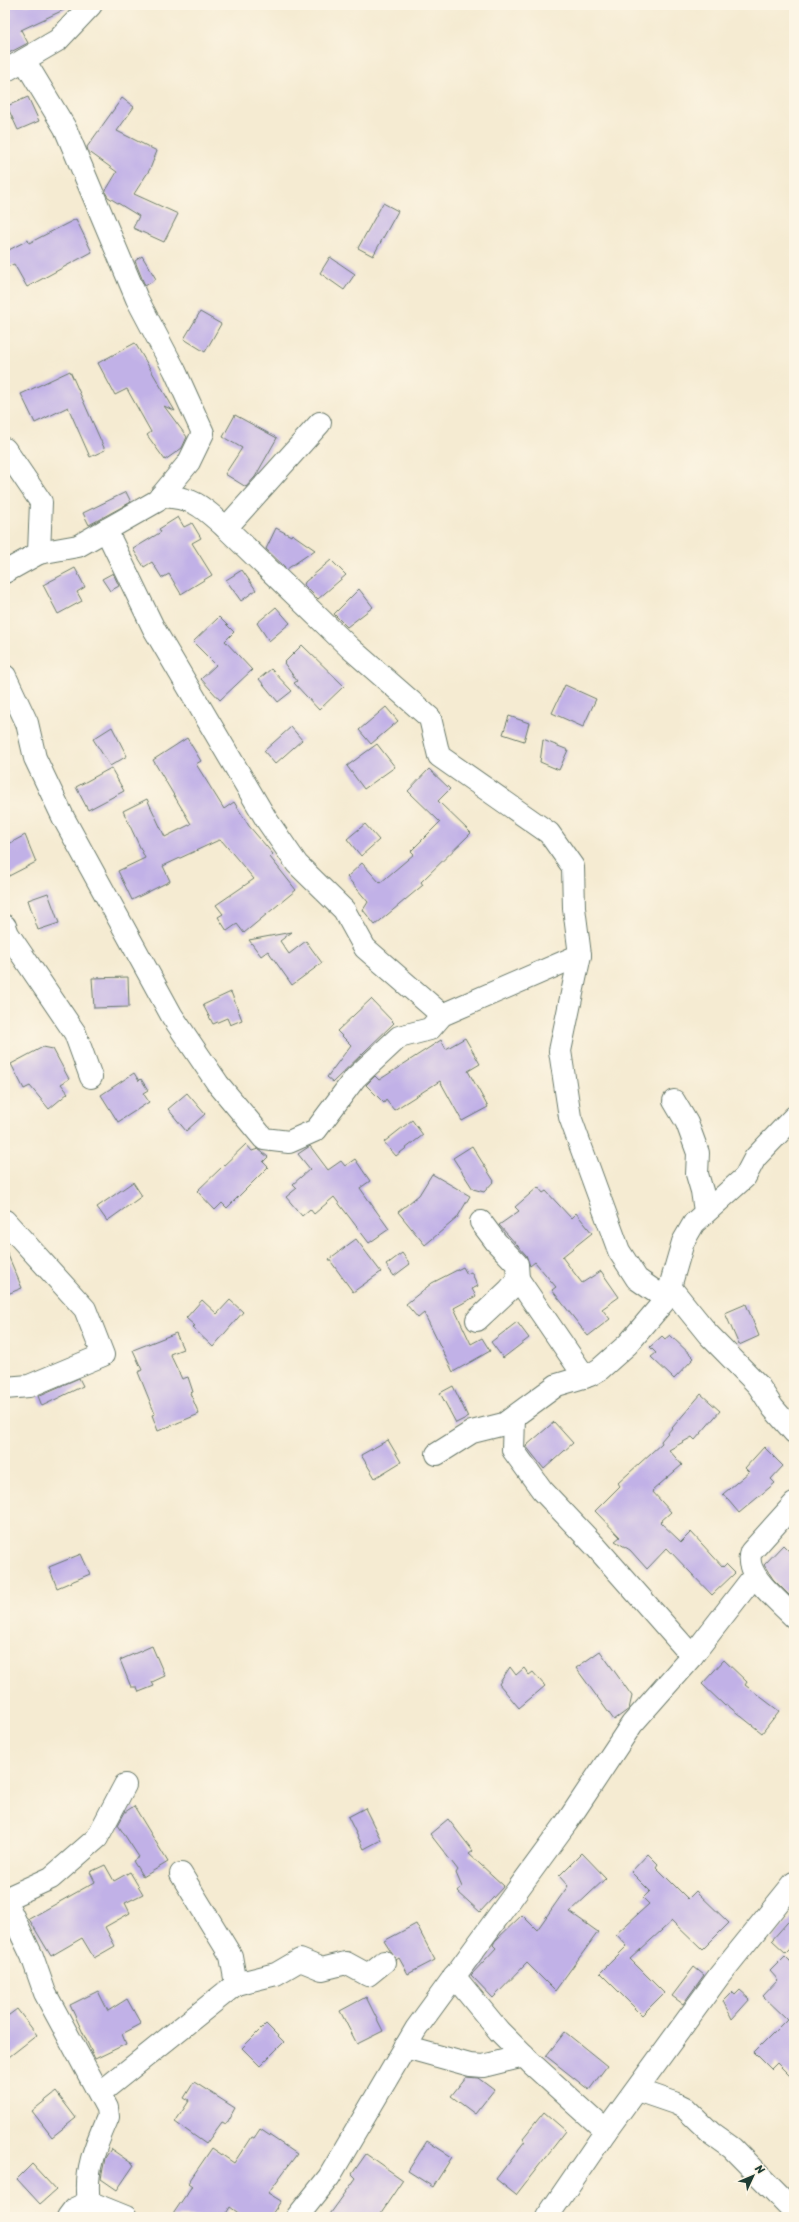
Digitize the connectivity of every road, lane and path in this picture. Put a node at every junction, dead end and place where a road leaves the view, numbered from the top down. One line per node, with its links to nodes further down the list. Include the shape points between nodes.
1 (92, 5): 2 (street, via 58,40)
2 (24, 60): 3 (street); 6 (street, via 65,128 138,299 203,433 189,462)
3 (5, 71)
4 (320, 423): 7 (street)
5 (5, 449): 9 (street, via 41,502)
6 (161, 496): 7 (street, via 176,496 199,504); 8 (street, via 157,501)
7 (226, 528): 13 (street, via 350,648 430,718 439,756 549,832 573,867 574,908)
8 (106, 530): 9 (street, via 78,546); 14 (street, via 154,629 270,825 297,864 344,910 365,948)
9 (39, 553): 10 (street)
10 (5, 572)
11 (5, 676): 14 (street, via 27,723 35,758 64,819 172,1016 218,1084 264,1139 290,1142 316,1130 355,1078 399,1037 430,1029)
12 (5, 926): 15 (street, via 75,1033)
13 (580, 955): 14 (street); 22 (street, via 560,1051 570,1117 619,1251 637,1278)
14 (442, 1015)
15 (91, 1077)
16 (674, 1101): 18 (street, via 687,1123 698,1153 697,1174)
17 (794, 1117): 18 (street, via 755,1158 745,1177)
18 (705, 1211): 22 (street, via 694,1223 683,1242)
19 (5, 1221): 25 (street, via 85,1309 103,1355 29,1386)
20 (481, 1222): 21 (street, via 517,1264)
21 (518, 1279): 23 (street); 24 (street)
22 (670, 1295): 24 (street, via 628,1344 600,1369); 27 (street, via 758,1385 773,1408)
23 (477, 1320)
24 (585, 1377): 26 (street, via 557,1385)
25 (5, 1388)
26 (514, 1418): 28 (street, via 504,1424 472,1432); 32 (street, via 513,1450 542,1490)
27 (794, 1432)
28 (437, 1454)
29 (794, 1504): 30 (street, via 751,1552 749,1560)
30 (754, 1576): 31 (street); 32 (street)
31 (794, 1617)
32 (692, 1656): 38 (street, via 632,1724 567,1822)
33 (125, 1784): 36 (street, via 97,1838 51,1878)
34 (181, 1874): 39 (street, via 231,1956)
35 (794, 1883): 42 (street, via 720,1976)
36 (5, 1900): 43 (street, via 32,1956 45,1993)
37 (384, 1962): 39 (street, via 368,1975 346,1963 322,1969 300,1960 276,1974)
38 (454, 1976): 40 (street); 41 (street, via 499,2031)
39 (236, 1984): 43 (street)
40 (405, 2047): 41 (street, via 470,2065 483,2066); 49 (street, via 329,2177)
41 (524, 2056): 44 (street)
42 (637, 2090): 44 (street); 46 (street, via 685,2108 711,2133 732,2148)
43 (100, 2093): 45 (street, via 108,2113 88,2169 86,2187)
44 (606, 2131): 50 (street)
45 (89, 2202): 47 (street, via 74,2209); 48 (street)
46 (794, 2211)
47 (68, 2217)
48 (126, 2217)
49 (297, 2217)
50 (547, 2217)

